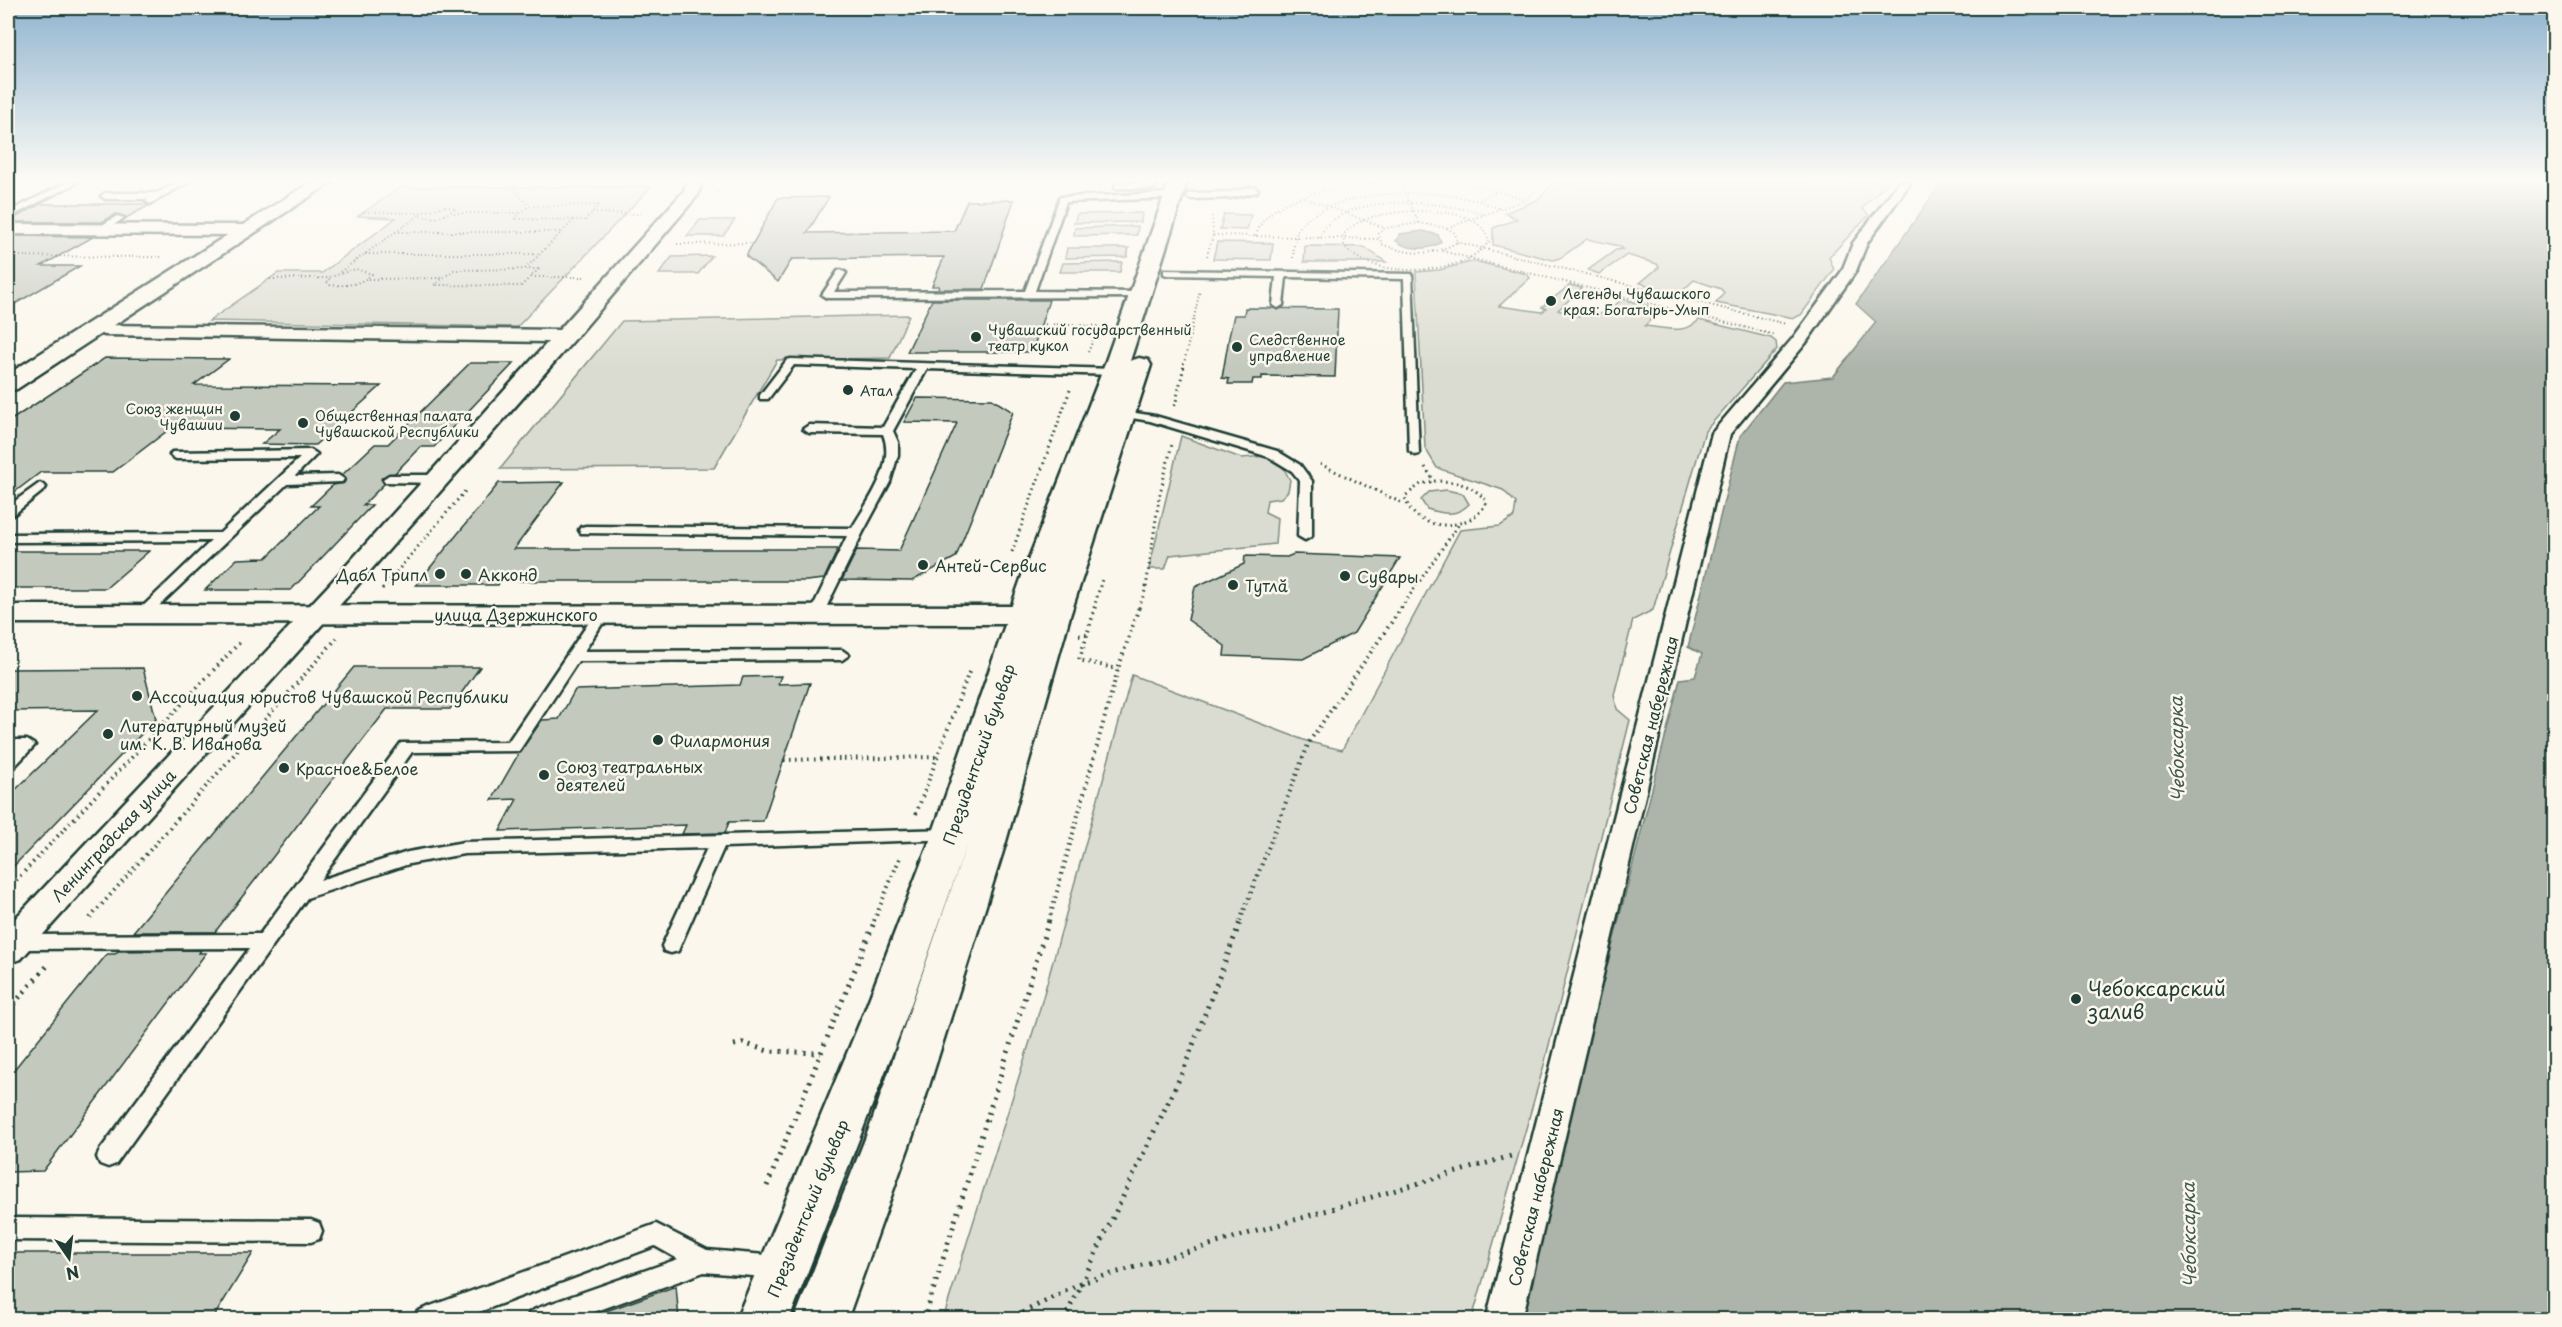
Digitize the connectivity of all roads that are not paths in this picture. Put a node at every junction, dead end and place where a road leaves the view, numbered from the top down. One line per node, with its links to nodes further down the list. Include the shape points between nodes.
1 (225, 244): 12 (main road)
2 (243, 244): 12 (main road, via 140,310)
3 (647, 244): 13 (street, Ленинградская улица)
4 (1047, 244): 10 (lane)
5 (1163, 244): 9 (main road, Президентский бульвар)
6 (1860, 244): 59 (street, Советская набережная, via 1849,271 1803,335 1721,433)
7 (842, 273): 10 (lane, via 827,295)
8 (1281, 273): 9 (lane); 11 (lane); 21 (lane, via 1409,276)
9 (1151, 280): 10 (lane); 15 (main road, Президентский бульвар); 15 (main road, Президентский бульвар)
10 (1029, 294)
11 (1278, 305)
12 (99, 328): 13 (street); 16 (main road)
13 (567, 336): 25 (street, Ленинградская улица)
14 (923, 367): 15 (lane); 17 (lane, via 791,362); 20 (lane)
15 (1125, 373): 18 (main road, Президентский бульвар)
16 (8, 384)
17 (764, 397)
18 (1111, 413): 31 (lane, via 1151,418 1273,454 1296,468 1306,481); 39 (main road, Президентский бульвар)
19 (808, 429): 20 (lane)
20 (887, 431): 30 (lane, via 892,437 893,461)
21 (1415, 451)
22 (176, 455): 26 (lane, via 311,454)
23 (338, 479): 26 (lane)
24 (389, 479): 25 (lane)
25 (439, 479): 36 (street, Ленинградская улица)
26 (283, 480): 32 (lane)
27 (40, 487): 28 (lane)
28 (8, 512)
29 (586, 530): 30 (lane)
30 (856, 532): 38 (lane)
31 (1305, 536)
32 (222, 537): 33 (lane); 35 (lane)
33 (8, 538)
34 (8, 614): 35 (main road, улица Дзержинского)
35 (142, 614): 36 (main road, улица Дзержинского)
36 (318, 614): 37 (main road, улица Дзержинского); 48 (street, Ленинградская улица)
37 (602, 615): 38 (main road, улица Дзержинского); 41 (lane)
38 (816, 615): 39 (main road, улица Дзержинского)
39 (1039, 615): 44 (main road, Президентский бульвар); 58 (main road, Президентский бульвар, via 986,845 903,1099)
40 (842, 655): 41 (lane)
41 (574, 656): 46 (lane, via 513,747 407,747)
42 (8, 745): 43 (lane, via 27,745)
43 (8, 762)
44 (933, 826): 45 (lane); 54 (main road, Президентский бульвар, via 887,1010)
45 (719, 840): 46 (lane, via 464,848 408,858); 49 (lane)
46 (300, 893): 47 (lane)
47 (265, 941): 48 (lane); 50 (lane)
48 (11, 946)
49 (671, 946)
50 (108, 1157)
51 (8, 1229): 52 (lane)
52 (311, 1231)
53 (704, 1261): 54 (lane); 56 (lane, via 656,1235); 57 (lane)
54 (759, 1266): 55 (main road, Президентский бульвар)
55 (731, 1318)
56 (425, 1320)
57 (538, 1320)
58 (820, 1320)
59 (1504, 1320)

